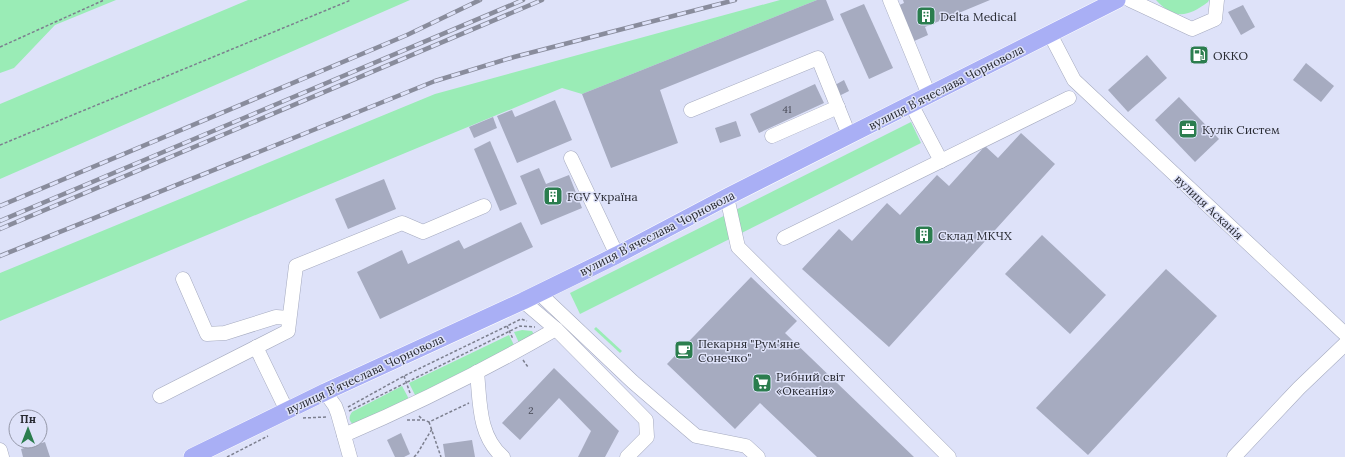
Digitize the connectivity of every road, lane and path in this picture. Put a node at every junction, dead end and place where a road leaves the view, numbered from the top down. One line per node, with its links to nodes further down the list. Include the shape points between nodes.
1 (104, 0): 8 (path)
2 (351, 0): 16 (path)
3 (890, 0): 9 (street)
4 (1117, 0): 7 (main road, вулиця Вʼячеслава Чорновола)
5 (1130, 0): 6 (street, via 1192,29 1215,19)
6 (1217, 0)
7 (1050, 34): 9 (main road, вулиця Вʼячеслава Чорновола); 31 (street, вулиця Асканія, via 1074,80)
8 (0, 47)
9 (929, 95): 11 (main road, вулиця Вʼячеслава Чорновола)
10 (1069, 98): 18 (street)
11 (911, 104): 14 (main road, вулиця Вʼячеслава Чорновола); 18 (street)
12 (838, 107): 13 (street, via 818,58); 14 (street); 15 (street)
13 (691, 110)
14 (849, 135): 19 (main road, вулиця Вʼячеслава Чорновола)
15 (772, 136)
16 (0, 145)
17 (571, 158): 22 (street)
18 (941, 161): 21 (street)
19 (727, 197): 22 (main road, вулиця Вʼячеслава Чорновола); 63 (street, via 738,247)
20 (484, 206): 26 (street, via 423,232 402,223 296,266)
21 (784, 238)
22 (617, 255): 24 (main road, вулиця Вʼячеслава Чорновола)
23 (182, 279): 26 (street, via 207,334 225,333 276,317)
24 (539, 293): 25 (main road, вулиця Вʼячеслава Чорновола); 62 (street, via 633,382 696,436 746,446)
25 (523, 301): 27 (street); 40 (main road, вулиця Вʼячеслава Чорновола)
26 (289, 318): 34 (street, via 288,331)
27 (543, 318): 28 (path, via 535,322 522,320); 29 (street)
28 (507, 326): 30 (path); 38 (path)
29 (556, 329): 37 (street); 61 (street, via 646,420 647,437)
30 (510, 331): 32 (path); 39 (path)
31 (1345, 334)
32 (515, 343)
33 (1345, 344): 64 (street)
34 (256, 347): 41 (street); 45 (street)
35 (522, 358): 36 (path)
36 (528, 367)
37 (477, 372): 43 (street); 52 (street)
38 (404, 376): 39 (path); 44 (path)
39 (406, 382): 42 (path); 46 (path)
40 (325, 392): 44 (street); 45 (main road, вулиця Вʼячеслава Чорновола)
41 (160, 396)
42 (411, 396)
43 (480, 398): 49 (path); 60 (street, via 487,438)
44 (338, 410): 48 (path); 52 (street)
45 (286, 411): 55 (main road, вулиця Вʼячеслава Чорновола)
46 (347, 414)
47 (419, 416): 49 (path)
48 (303, 418)
49 (429, 422): 50 (path)
50 (432, 429): 58 (path); 59 (path)
51 (269, 435): 56 (path)
52 (344, 435): 57 (street)
53 (0, 450): 54 (street)
54 (2, 457)
55 (192, 457)
56 (227, 457)
57 (350, 457)
58 (414, 457)
59 (441, 457)
60 (502, 457)
61 (627, 457)
62 (758, 457)
63 (949, 457)
64 (1234, 457)

